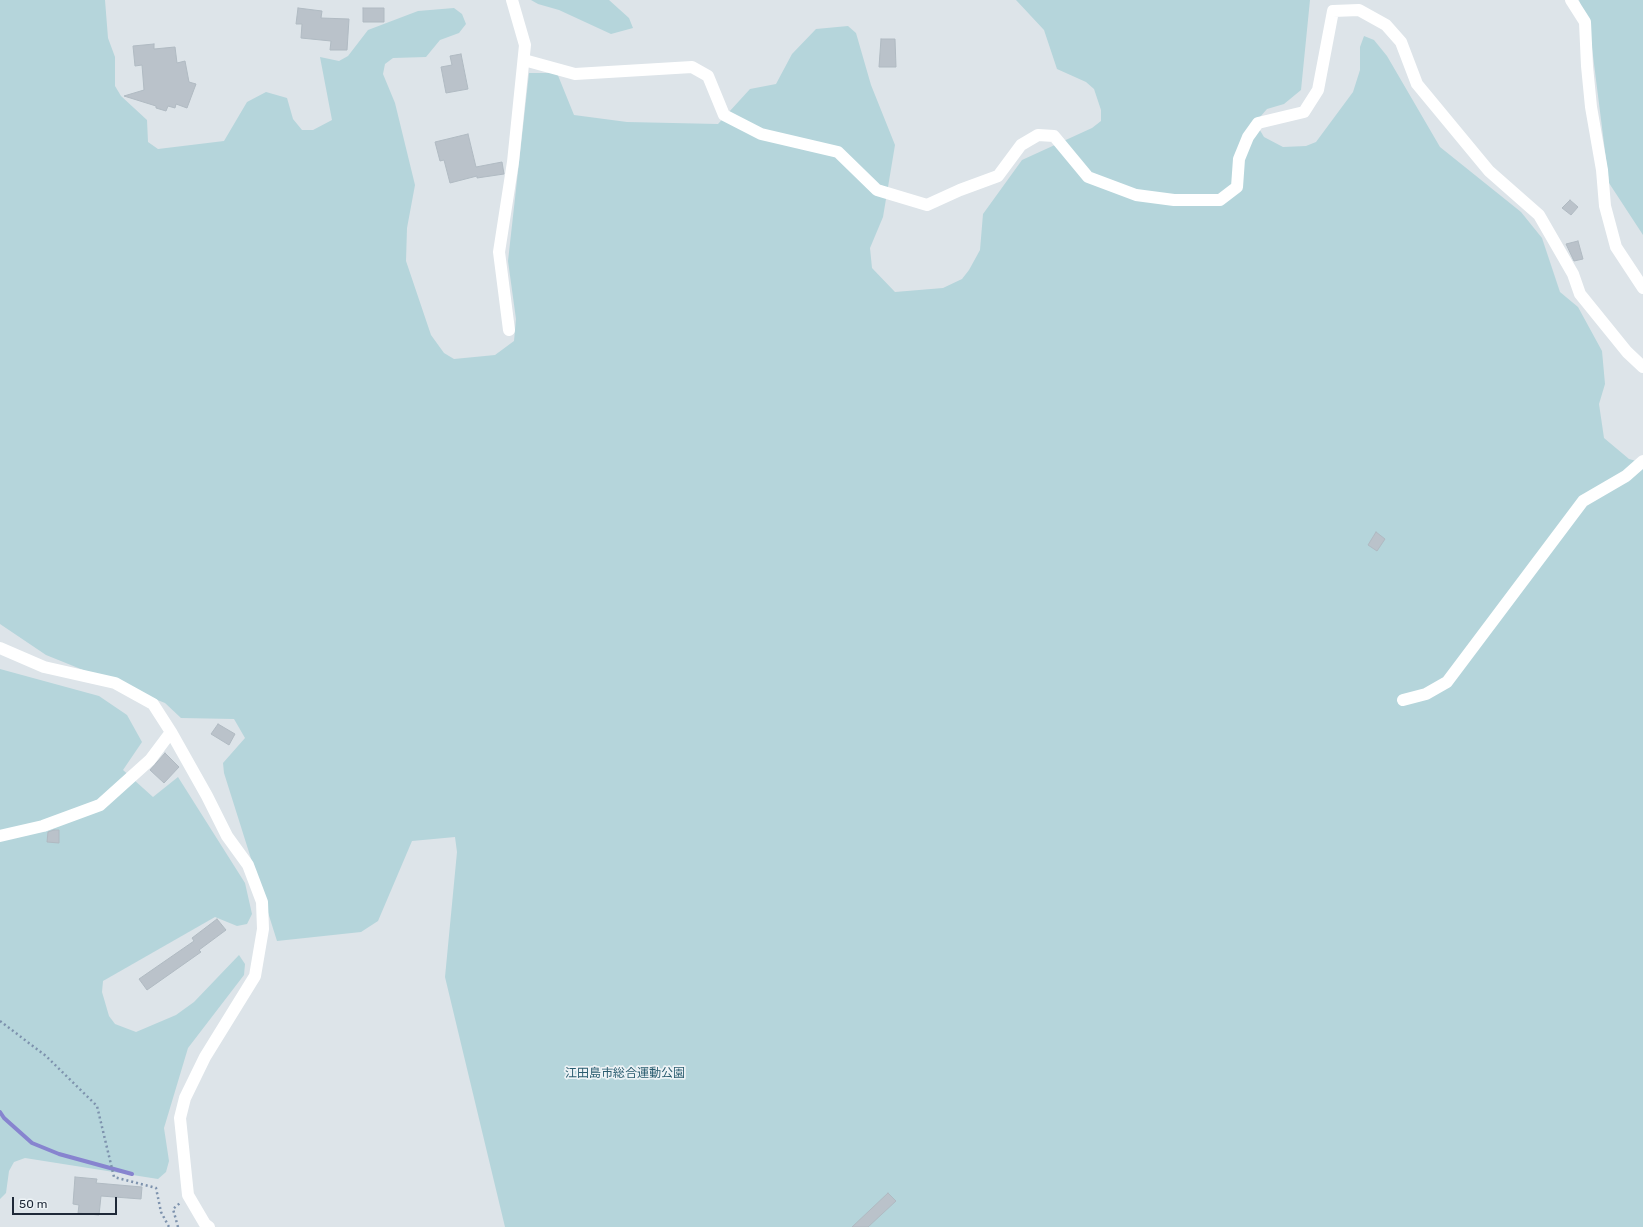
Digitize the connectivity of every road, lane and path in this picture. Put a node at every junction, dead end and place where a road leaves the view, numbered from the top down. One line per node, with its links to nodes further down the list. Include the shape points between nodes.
1 (512, 0): 3 (street, via 525,45)
2 (1571, 0): 4 (street, via 1585,22 1591,107 1602,170 1605,206 1616,247)
3 (524, 60): 5 (street, via 512,169 499,252); 6 (street, via 575,74 692,67 708,76 724,115 760,134 838,152 877,190 927,205 998,176 1021,145 1038,135 1054,136 1088,177 1136,195 1174,200 1220,200 1237,187 1239,159 1248,137 1258,123 1304,112 1318,90 1333,11 1359,10 1386,25 1396,36 1417,84 1489,171 1539,215 1573,274 1580,294)
4 (1643, 288)
5 (509, 330)
6 (1643, 367)
7 (1643, 461): 9 (street, via 1626,476 1583,500 1447,682 1426,694)
8 (0, 648): 10 (street, via 44,667 114,684 153,704)
9 (1403, 700)
10 (171, 732): 11 (street, via 150,760 100,805 42,826); 13 (street, via 228,836 248,865 262,902 263,929 255,976 205,1057 185,1098 180,1118)
11 (0, 836)
12 (0, 1021): 14 (path, via 46,1056 97,1106 114,1177 156,1188 161,1212)
13 (188, 1195): 15 (path, via 173,1209); 16 (street)
14 (169, 1227)
15 (178, 1227)
16 (209, 1227)

